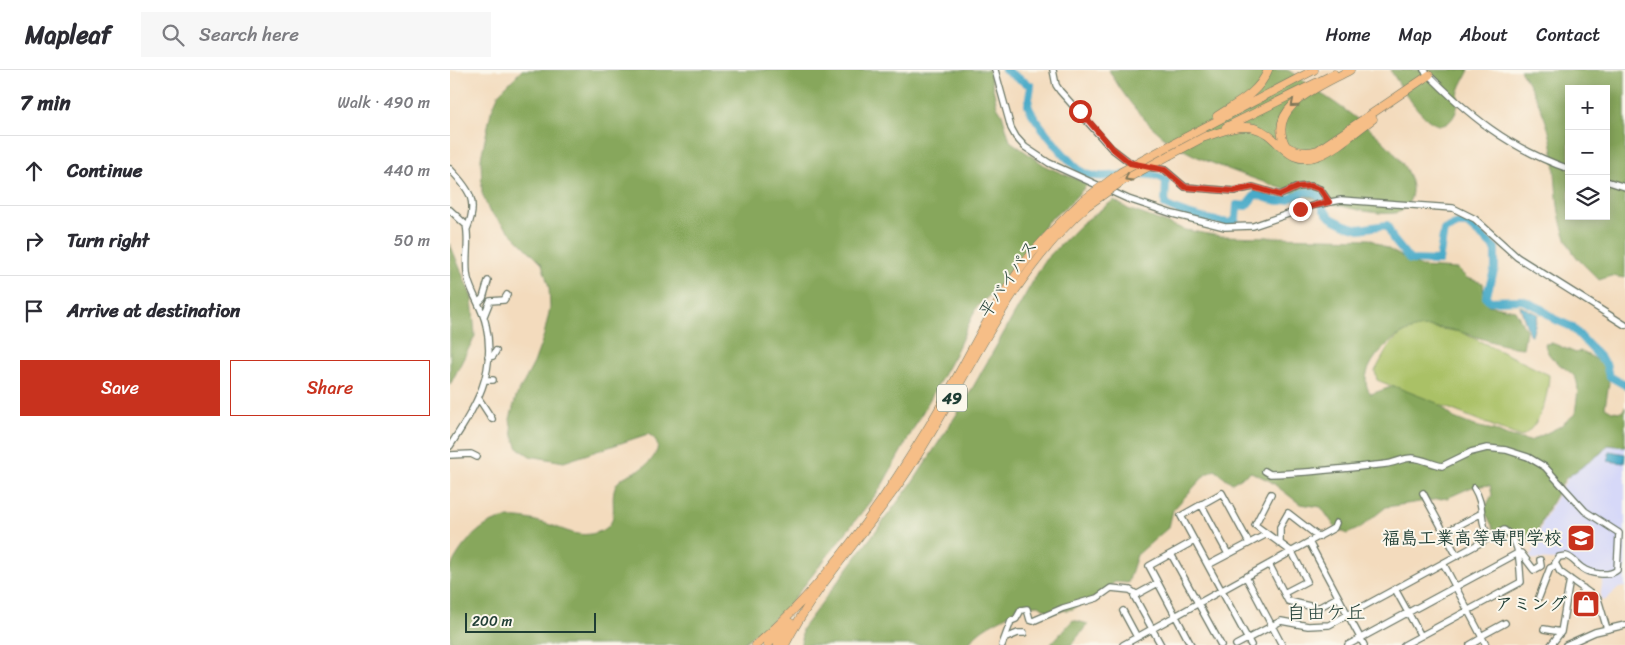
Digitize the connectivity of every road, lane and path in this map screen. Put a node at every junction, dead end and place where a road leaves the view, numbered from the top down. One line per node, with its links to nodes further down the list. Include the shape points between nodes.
1 (995, 70): 14 (street, via 1011,128 1025,147 1049,163 1128,199 1226,227 1266,223)
2 (1053, 70): 14 (street, via 1060,91 1130,163 1165,170 1191,188 1234,191 1253,187 1280,195 1298,187 1311,186 1320,189)
3 (1268, 70): 9 (highway, via 1255,91)
4 (1314, 70): 9 (highway, 平バイパス / 49)
5 (1343, 70): 8 (highway, 平バイパス / 49)
6 (1350, 70): 7 (highway, one-way to 7, via 1288,108 1280,123 1286,146 1300,152 1318,150)
7 (1427, 73): 8 (highway, via 1422,84 1317,156 1296,157 1261,130 1252,128 1234,129); 10 (street, via 1466,111 1499,136 1529,153)
8 (1202, 138): 15 (highway, 平バイパス / 49, one-way to 15, bridge)
9 (1167, 146): 15 (highway, 平バイパス / 49, bridge, via 1121,172)
10 (1565, 166)
11 (452, 168): 17 (street, via 471,196 472,207)
12 (1610, 182): 13 (street)
13 (1625, 187)
14 (1327, 202): 22 (street, via 1354,200 1453,208 1475,219 1517,257)
15 (1084, 204): 63 (highway, 平バイパス / 49, via 1036,259 904,477)
16 (450, 210): 17 (street)
17 (466, 229): 20 (street, via 468,274)
18 (488, 281): 20 (street)
19 (506, 295): 21 (street, via 504,300 490,301)
20 (478, 303): 21 (street)
21 (484, 316): 24 (street)
22 (1625, 326)
23 (496, 351): 24 (street)
24 (488, 357): 26 (street)
25 (493, 380): 26 (street)
26 (484, 383): 27 (street); 28 (street)
27 (487, 394)
28 (479, 399): 29 (street); 30 (street)
29 (492, 419)
30 (450, 446)
31 (450, 455): 32 (street, via 471,454)
32 (477, 457)
33 (1265, 471): 57 (street, via 1270,474 1310,473 1412,458 1442,466 1479,450 1518,453 1545,467 1585,511 1619,532 1616,570 1613,573 1584,570 1566,556 1559,557)
34 (1474, 488): 38 (street, via 1481,500)
35 (1423, 493): 40 (street)
36 (1271, 494): 41 (street, via 1255,525)
37 (1202, 504): 44 (street, via 1181,516); 46 (street, via 1222,493); 51 (street)
38 (1482, 512): 40 (street); 43 (street, via 1482,526)
39 (1336, 523): 42 (street, via 1334,528)
40 (1444, 533): 52 (street)
41 (1267, 534): 46 (street); 47 (street)
42 (1319, 537): 45 (street); 47 (street, via 1288,513 1280,527)
43 (1489, 538): 49 (street, via 1504,530 1516,542); 52 (street)
44 (1194, 541): 50 (street); 56 (street)
45 (1309, 542): 48 (street); 68 (street)
46 (1249, 543): 51 (street)
47 (1280, 544): 48 (street)
48 (1292, 552): 55 (street); 66 (street, via 1307,580)
49 (1518, 553): 53 (street, via 1534,570 1541,566); 61 (street); 72 (street, via 1521,582)
50 (1171, 554): 60 (street, via 1148,566); 70 (street)
51 (1228, 554): 56 (street)
52 (1457, 556): 54 (street)
53 (1540, 560)
54 (1443, 563): 61 (street); 64 (street)
55 (1269, 564): 58 (street); 66 (street)
56 (1208, 565): 65 (street)
57 (1556, 566): 59 (street); 69 (street, via 1550,568)
58 (1246, 577): 65 (street); 79 (street)
59 (1570, 579): 62 (street); 83 (street)
60 (1158, 583): 67 (street); 76 (street)
61 (1455, 587): 72 (street); 73 (street)
62 (1582, 588): 74 (street); 81 (street, via 1598,599)
63 (817, 589): 92 (highway, 49); 93 (highway, 49); 94 (highway, 49); 95 (highway, 49)
64 (1395, 589): 73 (street); 75 (street)
65 (1222, 591): 70 (street); 90 (street)
66 (1284, 593): 68 (street, via 1288,601 1318,608)
67 (1136, 594): 80 (street, via 1134,596); 88 (street, via 1111,588 1097,598 1033,621 1028,610 1024,609 1011,621)
68 (1338, 597): 75 (street)
69 (1539, 597)
70 (1198, 603): 76 (street); 100 (street)
71 (1123, 611): 86 (street)
72 (1468, 611): 85 (street); 87 (street)
73 (1408, 612): 85 (street); 89 (street)
74 (1578, 614)
75 (1348, 615): 79 (street, via 1329,625 1308,626 1280,621); 89 (street)
76 (1176, 616): 80 (street); 99 (street)
77 (1505, 623): 87 (street)
78 (1625, 625): 81 (street)
79 (1272, 626): 90 (street); 103 (street)
80 (1152, 629): 86 (street); 98 (street)
81 (1607, 629): 110 (street)
82 (1544, 630): 83 (street)
83 (1561, 632): 109 (street)
84 (1024, 633): 88 (street)
85 (1421, 636): 106 (street)
86 (1137, 637): 91 (street)
87 (1481, 637): 107 (street); 108 (street)
88 (1006, 638): 96 (street)
89 (1360, 638): 104 (street); 105 (street)
90 (1248, 639): 101 (street); 102 (street)
91 (1130, 643): 97 (street)
92 (756, 645)
93 (768, 645)
94 (778, 645)
95 (785, 645)
96 (1002, 645)
97 (1123, 645)
98 (1161, 645)
99 (1191, 645)
100 (1221, 645)
101 (1236, 645)
102 (1251, 645)
103 (1282, 645)
104 (1348, 645)
105 (1364, 645)
106 (1404, 645)
107 (1470, 645)
108 (1486, 645)
109 (1551, 645)
110 (1566, 645)

